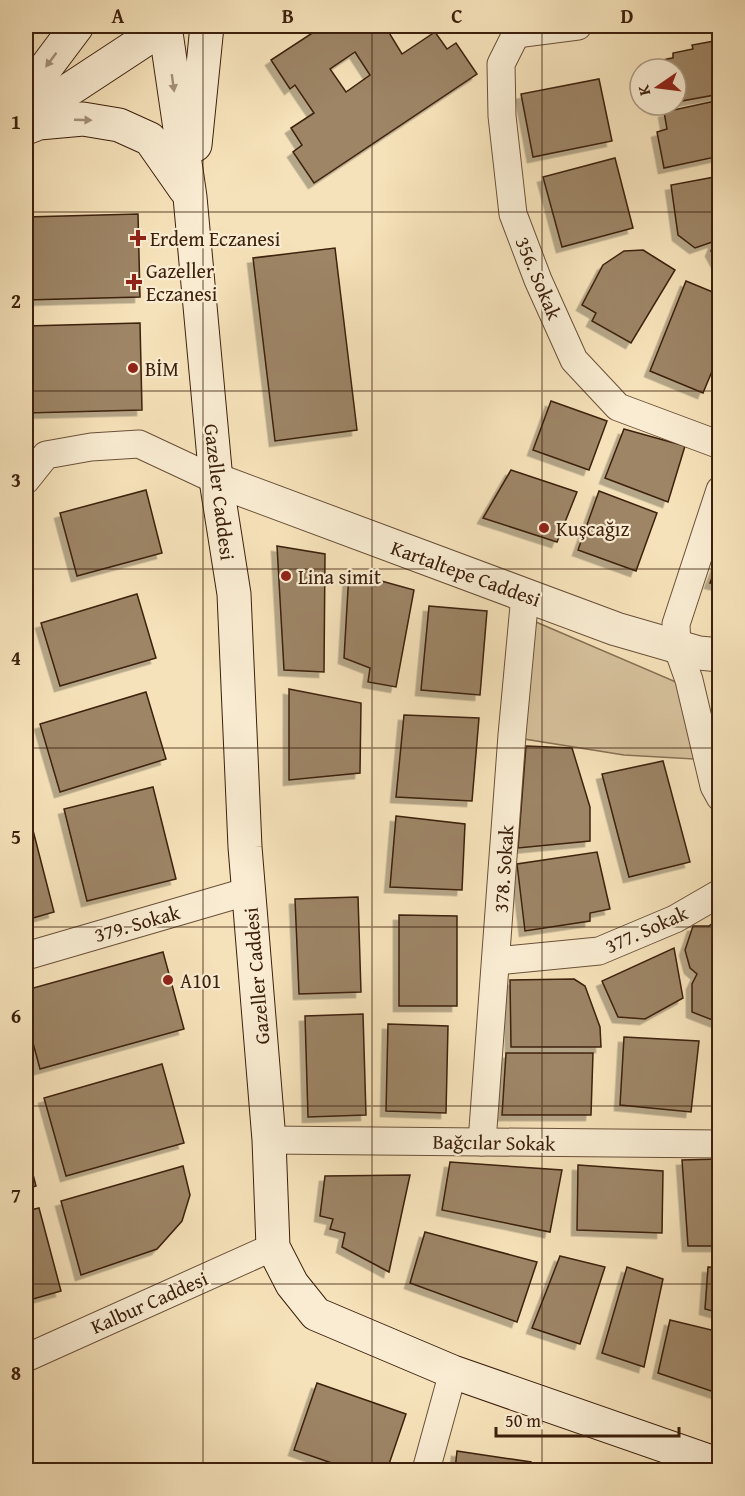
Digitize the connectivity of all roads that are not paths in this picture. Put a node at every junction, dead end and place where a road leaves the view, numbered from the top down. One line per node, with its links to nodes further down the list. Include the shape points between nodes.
1 (77, 26): 6 (main road, one-way to 6)
2 (165, 26): 7 (main road); 9 (main road, Gazeller Caddesi, one-way to 9)
3 (207, 26): 9 (main road, Gazeller Caddesi)
4 (578, 26): 5 (street)
5 (515, 30): 10 (street, 356. Sokak, via 501,63 502,116 513,214 574,360 618,406)
6 (26, 94)
7 (26, 118)
8 (26, 129): 9 (main road, one-way to 9, via 39,123 83,119 119,125 150,139)
9 (190, 197): 12 (main road, Gazeller Caddesi)
10 (720, 445)
11 (26, 480): 12 (street, via 46,455 139,444)
12 (216, 480): 14 (main road, Kartaltepe Caddesi); 18 (main road, Gazeller Caddesi, via 234,594)
13 (720, 490): 15 (street, via 676,624)
14 (525, 595): 15 (main road, Kartaltepe Caddesi, via 616,629); 21 (street, 378. Sokak)
15 (677, 646): 16 (main road, Kartaltepe Caddesi); 17 (street)
16 (720, 655)
17 (720, 797)
18 (249, 891): 20 (street, 379. Sokak); 22 (main road, Gazeller Caddesi)
19 (720, 894): 21 (street, 377. Sokak, via 675,919 599,951)
20 (26, 956)
21 (497, 961): 23 (street, 378. Sokak)
22 (269, 1140): 23 (street, Bağcılar Sokak); 25 (main road, Gazeller Caddesi)
23 (482, 1142): 24 (street, Bağcılar Sokak)
24 (720, 1144)
25 (273, 1247): 26 (street, Kalbur Caddesi); 27 (main road, Gazeller Caddesi, via 292,1284 316,1314)
26 (26, 1358)
27 (453, 1372): 28 (main road, Gazeller Caddesi); 29 (street)
28 (720, 1466)
29 (426, 1470)

